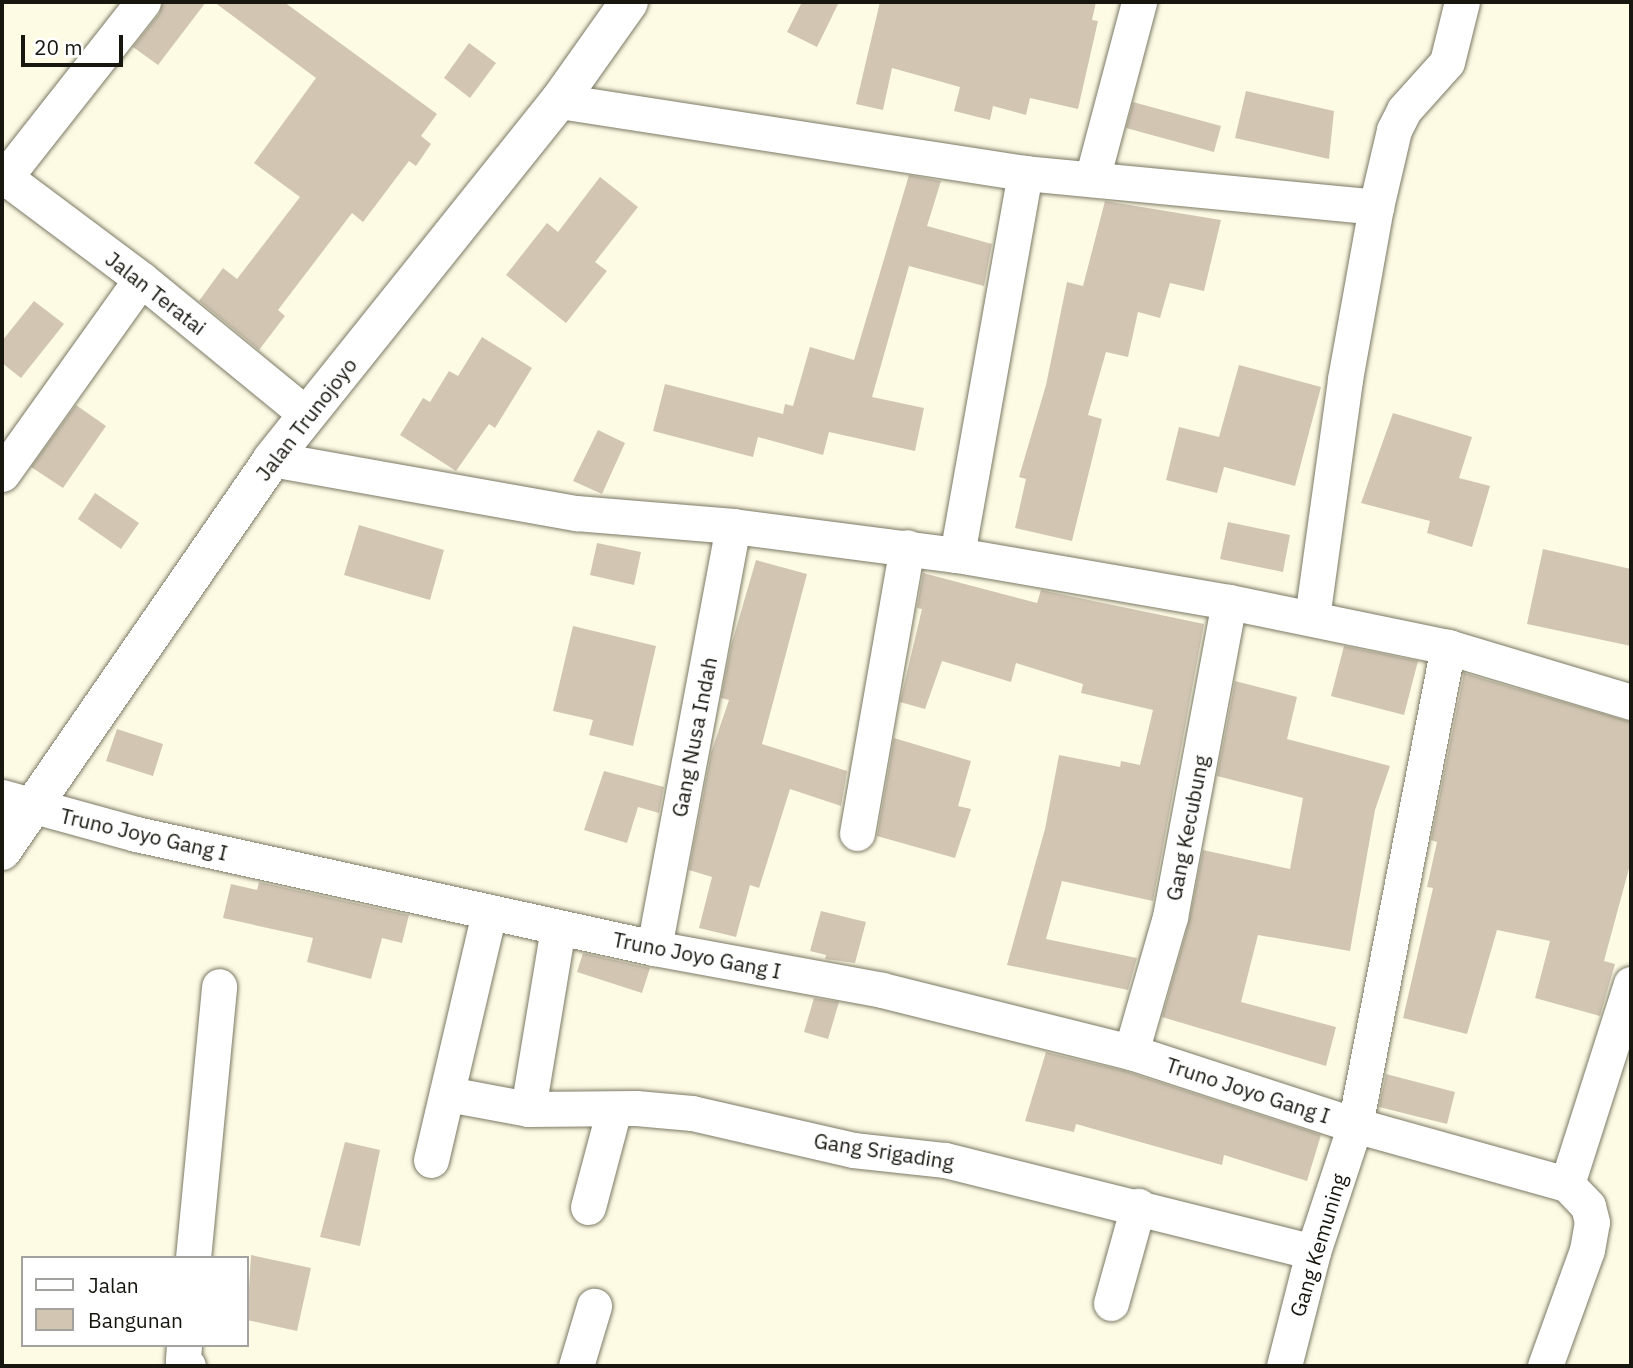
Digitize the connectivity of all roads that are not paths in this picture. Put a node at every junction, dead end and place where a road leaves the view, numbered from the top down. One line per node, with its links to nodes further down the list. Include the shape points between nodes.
1 (143, 2): 7 (street)
2 (629, 2): 5 (main road, Jalan Trunojoyo)
3 (1139, 2): 8 (street)
4 (1462, 2): 9 (street, via 1447,62 1404,110 1394,130)
5 (559, 102): 6 (street); 11 (main road, Jalan Trunojoyo)
6 (1025, 173): 8 (street); 16 (street)
7 (3, 178): 10 (street, Jalan Teratai)
8 (1092, 179): 9 (street)
9 (1376, 207): 18 (street, via 1345,380)
10 (141, 279): 11 (street, Jalan Teratai); 13 (street)
11 (307, 415): 12 (main road, Jalan Trunojoyo)
12 (272, 459): 14 (street, via 576,513); 21 (main road, Jalan Trunojoyo)
13 (2, 474)
14 (733, 526): 15 (street); 26 (street, Gang Nusa Indah)
15 (907, 547): 16 (street); 22 (street)
16 (957, 555): 17 (street)
17 (1229, 602): 18 (street); 29 (street, Gang Kecubung, via 1170,917)
18 (1312, 618): 19 (street)
19 (1448, 647): 20 (street); 33 (street, Gang Kemuning)
20 (1631, 702)
21 (18, 802): 23 (main road, Jalan Trunojoyo); 24 (street, Truno Joyo Gang I, via 136,834)
22 (857, 833)
23 (2, 851)
24 (489, 912): 25 (street, Truno Joyo Gang I); 30 (street)
25 (558, 927): 26 (street, Truno Joyo Gang I); 31 (street)
26 (654, 948): 29 (street, Truno Joyo Gang I, via 882,990)
27 (1631, 984): 35 (street)
28 (219, 986): 39 (street)
29 (1131, 1052): 33 (street, Truno Joyo Gang I)
30 (448, 1094): 31 (street, Gang Srigading); 34 (street)
31 (528, 1109): 32 (street, Gang Srigading)
32 (614, 1109): 36 (street, Gang Srigading, via 692,1113 853,1150 945,1160); 37 (street)
33 (1355, 1125): 35 (street, Truno Joyo Gang I); 38 (street, Gang Kemuning)
34 (431, 1160)
35 (1567, 1184): 46 (street, via 1588,1206 1592,1222 1587,1250)
36 (1138, 1206): 38 (street, Gang Srigading); 40 (street)
37 (588, 1207)
38 (1313, 1252): 45 (street, Gang Kemuning)
39 (193, 1256)
40 (1111, 1303)
41 (594, 1306): 44 (street)
42 (184, 1347): 43 (street, via 183,1361)
43 (188, 1366)
44 (576, 1366)
45 (1284, 1366)
46 (1545, 1366)

